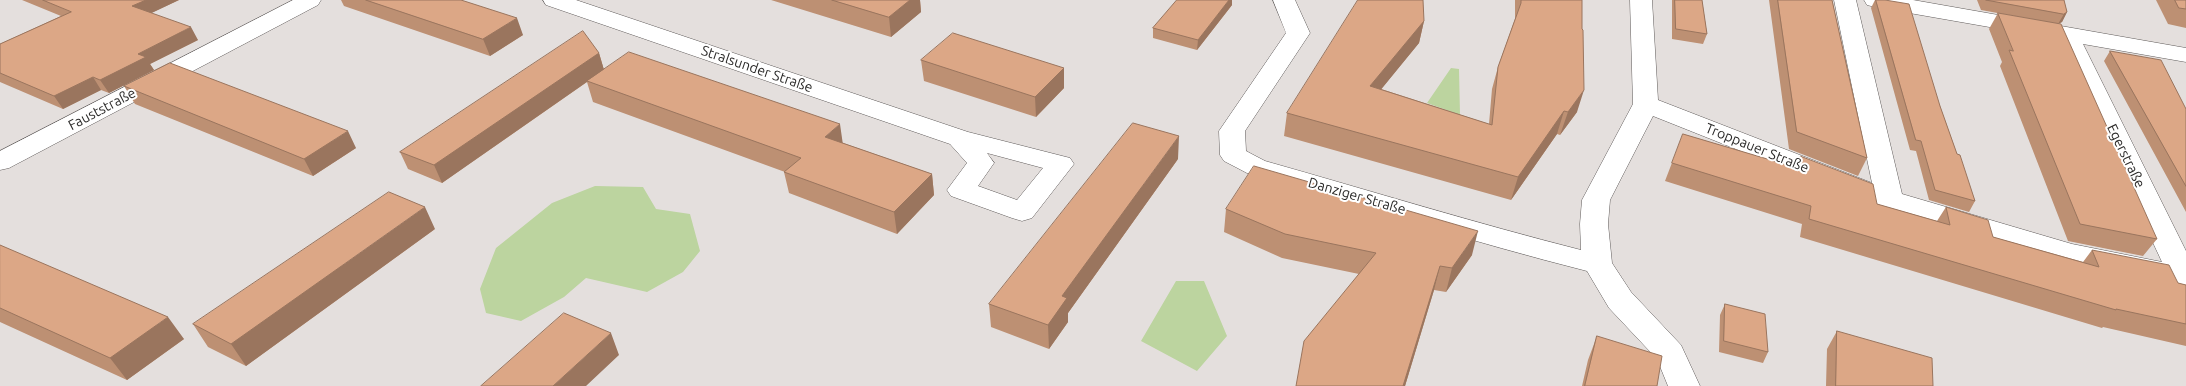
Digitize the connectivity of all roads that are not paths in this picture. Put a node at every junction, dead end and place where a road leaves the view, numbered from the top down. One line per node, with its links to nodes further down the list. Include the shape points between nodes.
1 (310, 0): 11 (street, Fauststraße)
2 (554, 0): 10 (street, Stralsunder Straße)
3 (1284, 0): 13 (street, Danziger Straße, via 1298,33 1232,130 1233,155 1256,167 1495,238)
4 (1641, 0): 9 (street)
5 (1845, 0): 12 (street)
6 (1875, 0): 7 (street)
7 (2068, 36): 8 (street); 14 (street, Egerstraße)
8 (2186, 55)
9 (1646, 104): 12 (street, Troppauer Straße); 13 (street, via 1596,200)
10 (959, 138)
11 (0, 162)
12 (1889, 200): 14 (street, Troppauer Straße, via 2071,254)
13 (1597, 264): 15 (street, via 1620,300 1670,353)
14 (2185, 277)
15 (1684, 386)

